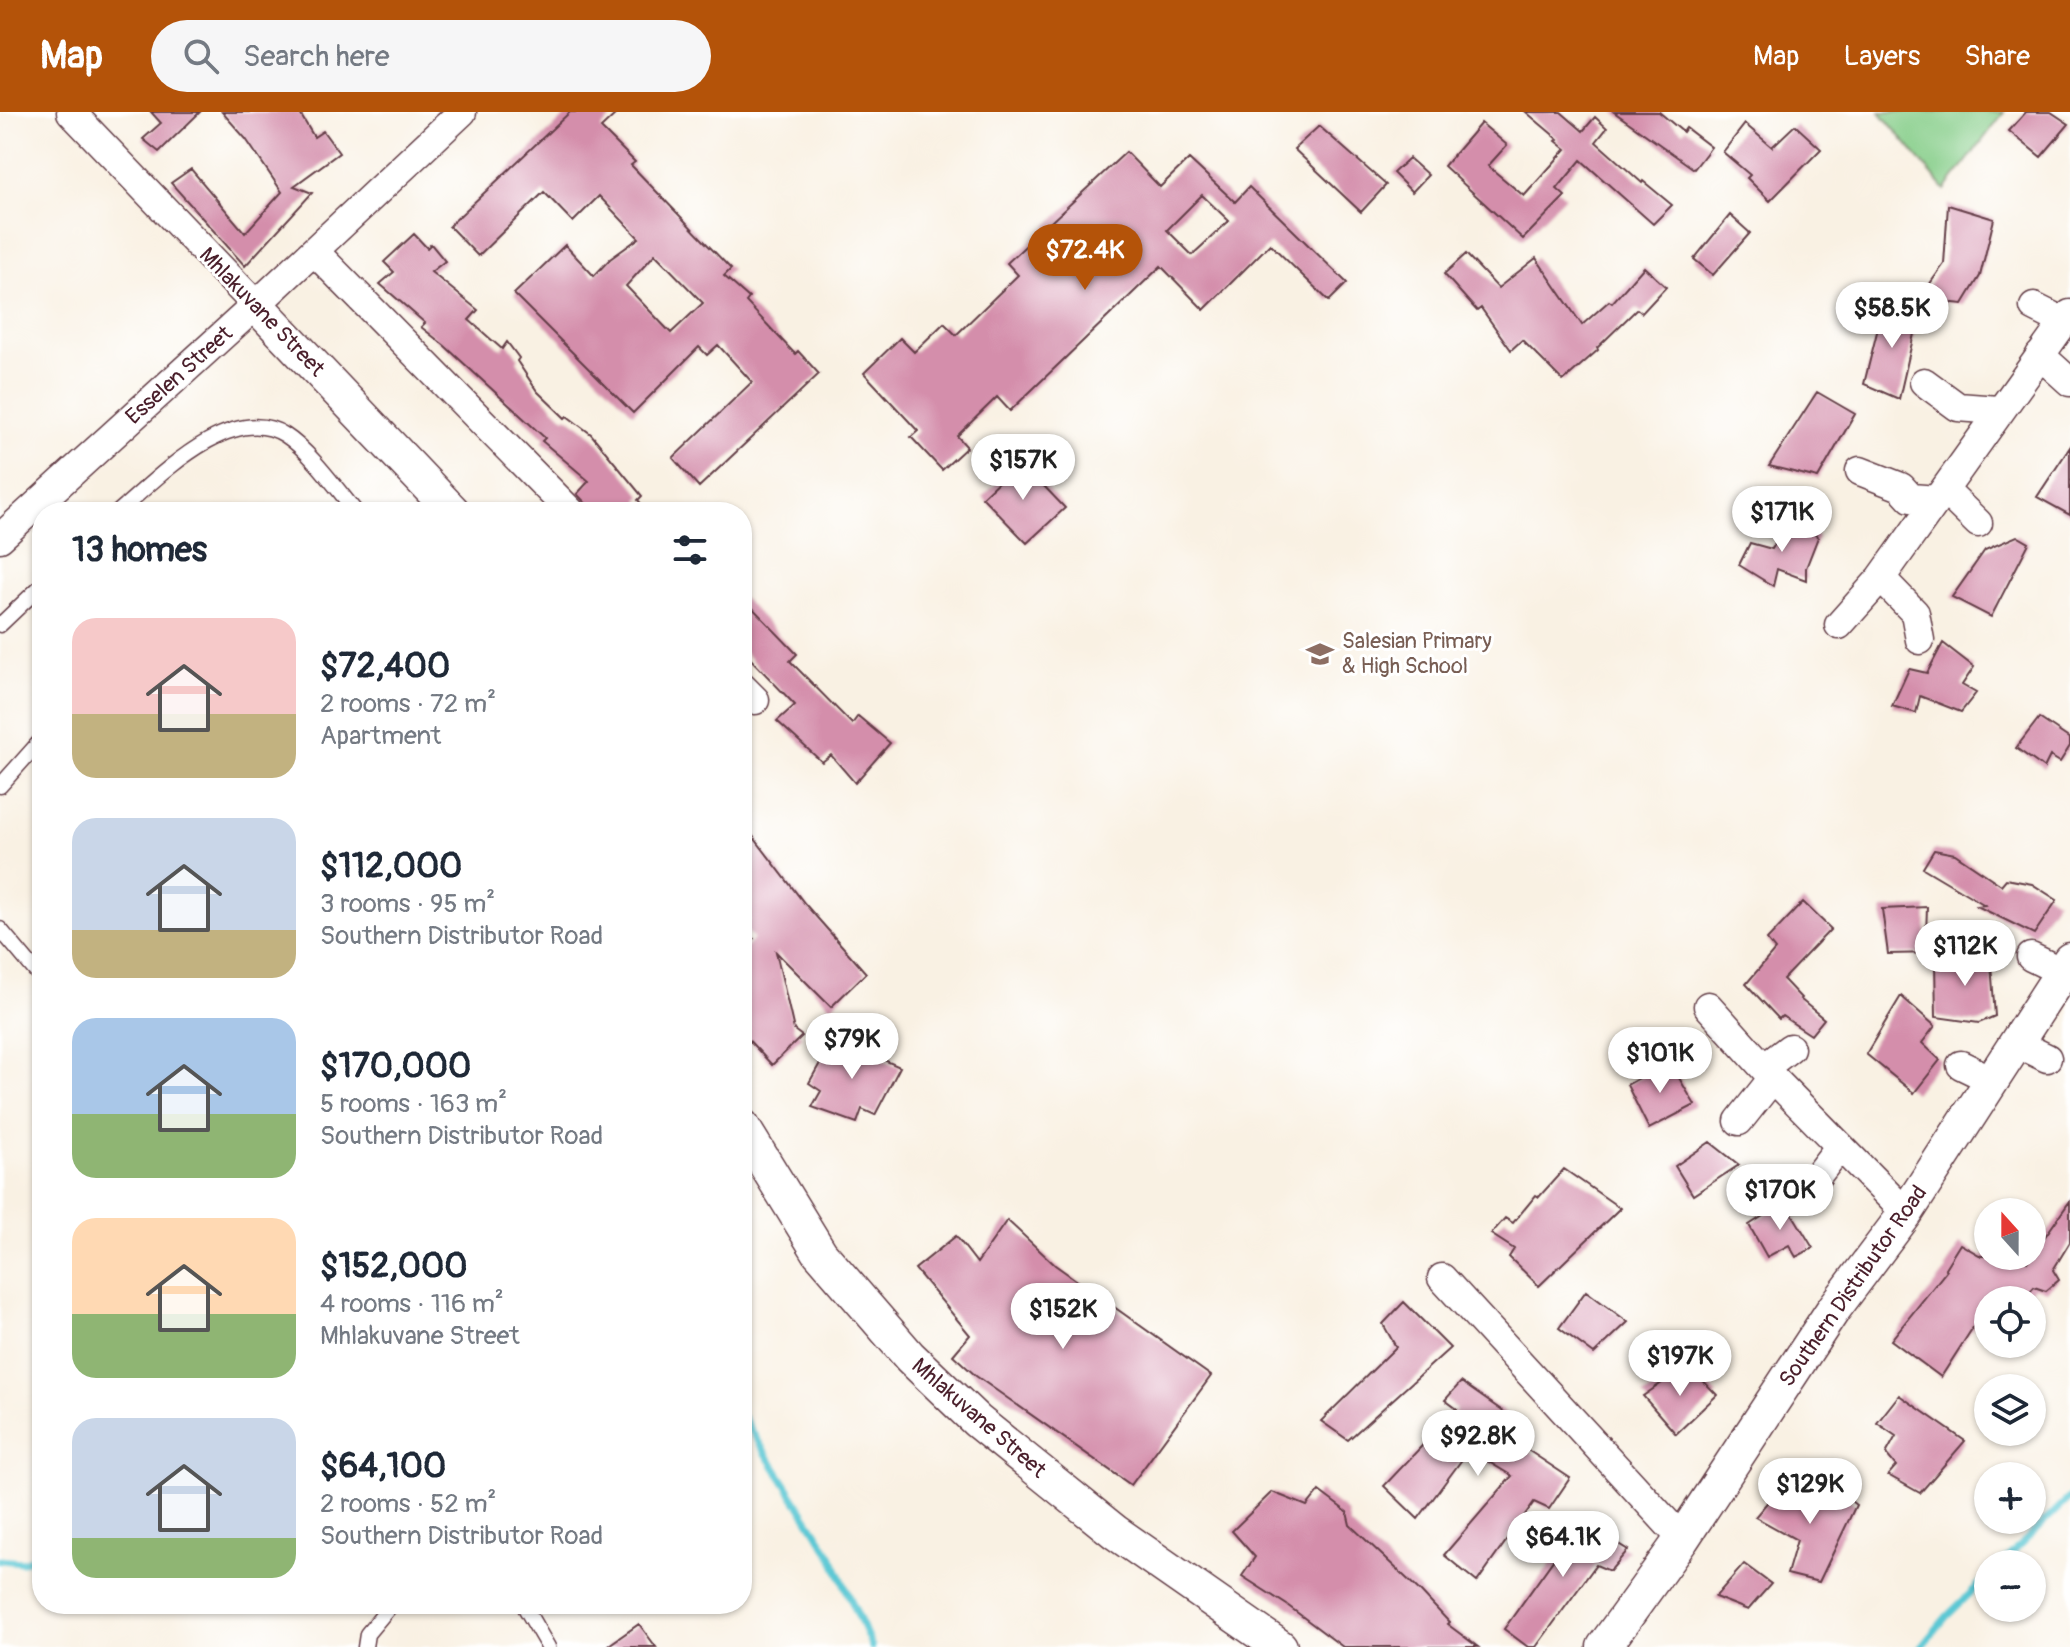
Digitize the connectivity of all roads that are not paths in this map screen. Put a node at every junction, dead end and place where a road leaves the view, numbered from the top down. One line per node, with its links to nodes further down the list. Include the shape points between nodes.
1 (71, 112): 4 (street, Mhlakuvane Street)
2 (462, 112): 3 (street, Esselen Street)
3 (314, 251): 4 (street, Esselen Street); 17 (street)
4 (256, 305): 13 (street, Esselen Street); 16 (street, Mhlakuvane Street)
5 (2034, 307): 6 (street)
6 (2067, 318): 7 (street)
7 (2040, 355): 9 (street); 10 (street)
8 (1924, 382): 10 (street, via 1958,407)
9 (2070, 382)
10 (1998, 410): 12 (street)
11 (1860, 471): 12 (street, via 1901,487 1911,498)
12 (1941, 495): 19 (street); 21 (street)
13 (40, 502)
14 (130, 502): 15 (lane, via 190,451 226,432 258,424 285,435)
15 (348, 502)
16 (443, 502)
17 (561, 502)
18 (32, 509): 20 (street, Esselen Street)
19 (1978, 523)
20 (0, 538)
21 (1881, 578): 24 (street); 25 (street, via 1915,613)
22 (32, 595): 23 (lane)
23 (0, 625)
24 (1839, 625)
25 (1920, 640)
26 (32, 750): 27 (lane)
27 (0, 786)
28 (0, 929): 31 (lane)
29 (2031, 957): 30 (street)
30 (2066, 966): 33 (street, Southern Distributor Road)
31 (32, 967)
32 (1708, 1006): 37 (street)
33 (2016, 1043): 35 (street); 38 (street, Southern Distributor Road)
34 (1790, 1048): 37 (street)
35 (2047, 1058)
36 (1961, 1065): 38 (street)
37 (1768, 1073): 39 (street); 41 (street)
38 (1992, 1080): 43 (street, Southern Distributor Road)
39 (1739, 1121)
40 (752, 1142): 50 (street, Mhlakuvane Street, via 820,1253 910,1357 977,1421 1115,1532)
41 (1840, 1146): 42 (street); 43 (street)
42 (1804, 1193)
43 (1906, 1213): 45 (street, Southern Distributor Road, via 1833,1310)
44 (1442, 1278): 45 (street)
45 (1682, 1539): 51 (street, Southern Distributor Road)
46 (384, 1614): 48 (lane, via 367,1634)
47 (529, 1614): 49 (lane)
48 (365, 1647)
49 (548, 1647)
50 (1280, 1647)
51 (1604, 1647)

